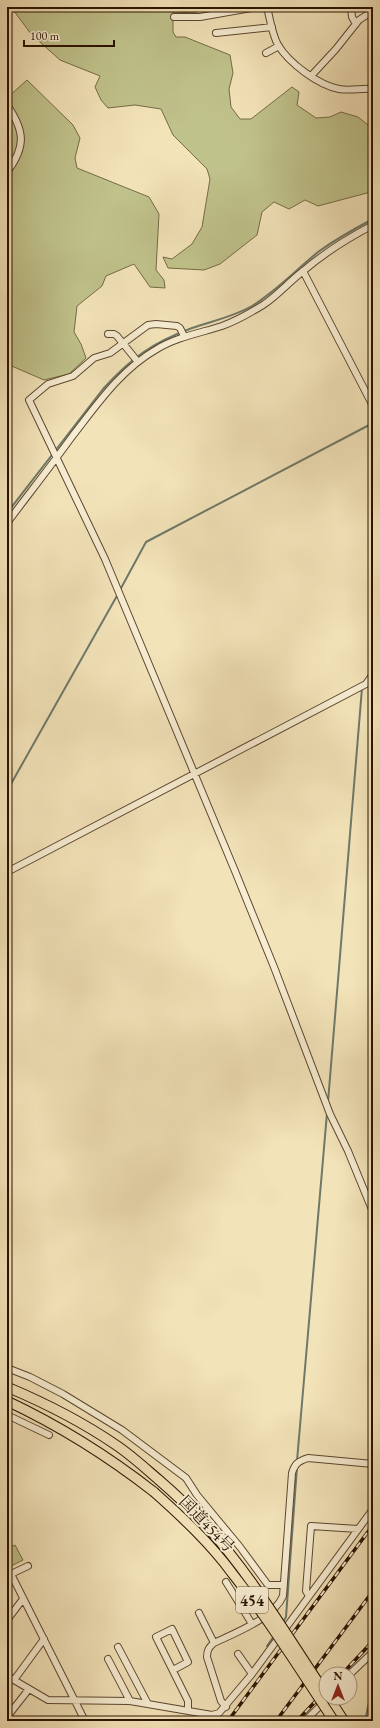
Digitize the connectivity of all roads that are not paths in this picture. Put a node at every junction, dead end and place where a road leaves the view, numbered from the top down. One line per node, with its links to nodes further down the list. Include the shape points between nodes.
1 (256, 7): 5 (street, via 200,17)
2 (267, 7): 7 (street)
3 (351, 7): 6 (street)
4 (373, 11): 6 (street)
5 (174, 17)
6 (356, 24): 11 (street)
7 (272, 27): 8 (street); 9 (street)
8 (216, 32)
9 (279, 46): 10 (street); 11 (street, via 293,62)
10 (266, 53)
11 (311, 76): 12 (street, via 337,89)
12 (373, 89)
13 (7, 105): 14 (street, via 16,121 21,140 21,149)
14 (7, 172)
15 (373, 225): 16 (street, via 337,245)
16 (303, 271): 18 (street, via 264,304 247,314 222,326); 21 (street)
17 (108, 334): 19 (street, via 114,334)
18 (184, 336): 19 (street, via 177,326 148,325); 20 (street, via 158,348)
19 (123, 344): 20 (street); 22 (street, via 108,355 94,358 73,376 48,384 29,400)
20 (138, 362): 22 (street, via 109,391)
21 (373, 406)
22 (58, 457): 23 (street); 25 (street, via 105,559)
23 (7, 523)
24 (373, 674): 25 (street, via 366,685)
25 (195, 775): 26 (street); 27 (street, via 274,967 330,1114)
26 (7, 872)
27 (373, 1212)
28 (7, 1368): 39 (street, via 63,1394 128,1434 183,1475 268,1584)
29 (7, 1387): 56 (highway, 国道454号 / 454, bridge, via 77,1420 117,1446 159,1480 204,1523 232,1557)
30 (7, 1402): 68 (highway, 国道454号 / 454, bridge, via 73,1435 126,1470 154,1492 193,1530 232,1572 253,1600)
31 (7, 1415): 32 (street)
32 (49, 1435)
33 (373, 1464): 39 (street, via 308,1458 294,1465)
34 (373, 1509): 35 (street)
35 (358, 1529): 40 (street); 40 (street, via 311,1526 306,1591)
36 (28, 1566): 37 (street)
37 (9, 1575): 41 (street)
38 (226, 1582): 44 (street)
39 (283, 1585): 44 (street, via 280,1602)
40 (309, 1596): 53 (street)
41 (23, 1599): 43 (street); 45 (street)
42 (199, 1613): 46 (street)
43 (7, 1620)
44 (252, 1624): 46 (street)
45 (44, 1639): 55 (street); 58 (street)
46 (214, 1643): 63 (street, via 206,1657)
47 (118, 1647): 60 (street)
48 (373, 1652): 51 (street)
49 (238, 1654): 53 (street)
50 (108, 1659): 59 (street)
51 (358, 1666)
52 (173, 1670): 52 (street, via 156,1637 172,1629 188,1662); 64 (street, via 188,1701)
53 (252, 1674): 63 (street)
54 (7, 1676): 55 (street)
55 (14, 1680): 57 (street)
56 (318, 1682)
57 (29, 1689): 58 (street, via 48,1700); 65 (street)
58 (75, 1700): 59 (street); 66 (street)
59 (130, 1701): 60 (street)
60 (148, 1704): 64 (street)
61 (320, 1706): 67 (street)
62 (334, 1706): 69 (highway)
63 (226, 1707): 64 (street, via 219,1713 212,1714)
64 (188, 1710)
65 (7, 1717)
66 (85, 1721)
67 (306, 1721)
68 (334, 1721)
69 (344, 1721)

